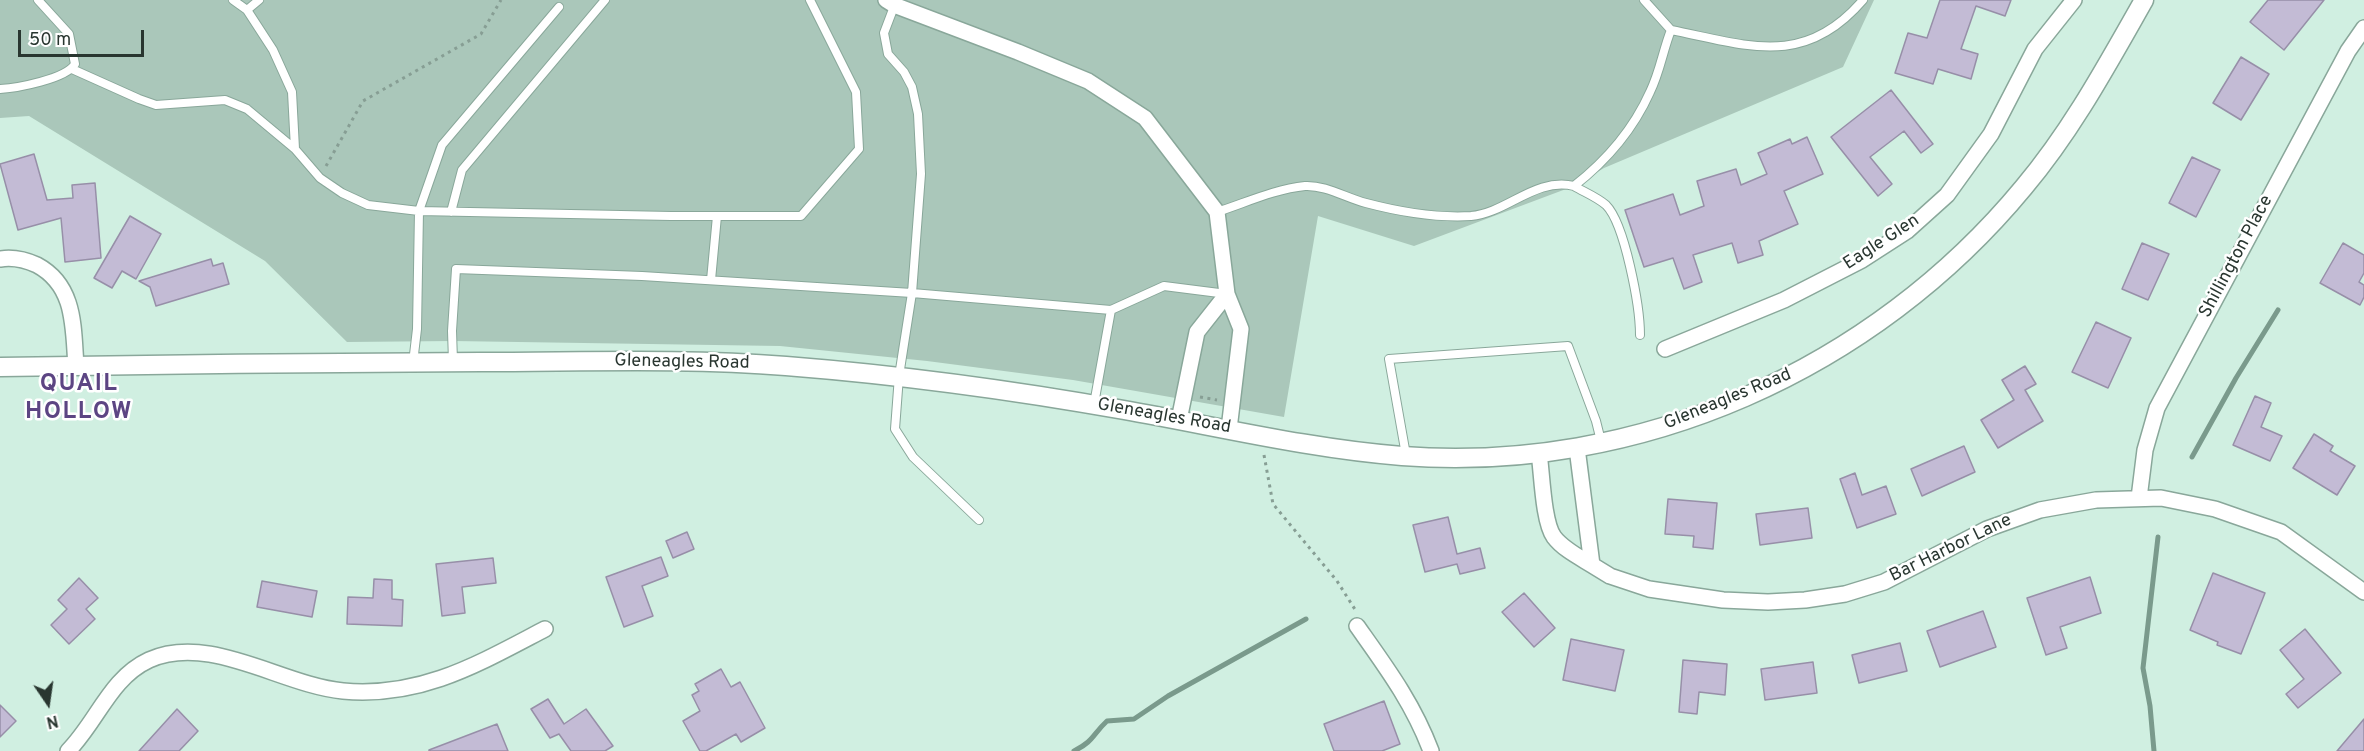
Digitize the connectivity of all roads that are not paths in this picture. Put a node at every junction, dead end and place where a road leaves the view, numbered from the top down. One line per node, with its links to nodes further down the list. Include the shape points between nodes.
1 (38, 0): 15 (lane, via 69,34 75,57)
2 (233, 0): 12 (lane)
3 (259, 0): 12 (lane)
4 (605, 0): 20 (lane, via 462,170)
5 (810, 0): 22 (lane, via 856,92 859,149 801,216)
6 (1644, 0): 14 (lane)
7 (1863, 0): 14 (lane, via 1826,32 1792,46 1740,45)
8 (2074, 0): 29 (street, Eagle Glen, via 2035,49 1991,134 1947,195 1907,231 1862,260 1784,300)
9 (2144, 0): 38 (street, Gleneagles Road, via 2088,99 2025,186 1964,253 1894,311 1845,346 1762,390 1677,424)
10 (892, 2): 21 (street, via 1088,81 1145,118); 25 (lane, via 884,33 888,54 908,79 918,114 921,174)
11 (559, 7): 19 (lane, via 442,145)
12 (247, 10): 17 (lane, via 273,50 292,92)
13 (2364, 28): 42 (street, Shillington Place, via 2348,51 2157,408 2145,450)
14 (1671, 30): 18 (lane, via 1651,91 1627,134)
15 (72, 69): 16 (lane, via 24,87); 17 (lane, via 156,105 225,100 247,109)
16 (0, 89)
17 (295, 149): 19 (lane, via 320,178 342,193 368,205)
18 (1574, 186): 21 (lane, via 1553,183 1482,215 1471,216 1415,213 1307,186); 28 (lane, via 1599,199 1615,219 1633,280)
19 (419, 211): 20 (lane); 30 (lane)
20 (451, 212): 22 (lane)
21 (1217, 212): 26 (street)
22 (717, 216): 24 (lane)
23 (0, 259): 32 (street, via 33,263 59,283 70,306)
24 (711, 280): 25 (lane); 31 (lane, via 456,269)
25 (912, 292): 27 (lane); 34 (lane)
26 (1227, 294): 27 (lane, via 1164,286); 36 (street, via 1197,332); 37 (street, via 1241,329)
27 (1111, 310): 35 (lane)
28 (1640, 335)
29 (1665, 349)
30 (413, 363): 31 (street, Gleneagles Road); 32 (street, Gleneagles Road)
31 (453, 363): 34 (street, Gleneagles Road, via 729,363)
32 (76, 366): 33 (street, Gleneagles Road)
33 (0, 367)
34 (899, 376): 35 (street, Gleneagles Road); 43 (lane, via 895,429 913,457)
35 (1094, 404): 36 (street, Gleneagles Road)
36 (1179, 420): 37 (street, Gleneagles Road)
37 (1229, 429): 41 (street, Gleneagles Road)
38 (1601, 442): 39 (street, Gleneagles Road); 41 (lane, via 1568,346 1389,359)
39 (1577, 448): 40 (street, Gleneagles Road); 44 (street)
40 (1539, 453): 41 (street, Gleneagles Road); 44 (street, Bar Harbor Lane, via 1553,536)
41 (1406, 456)
42 (2139, 498): 44 (street, Bar Harbor Lane, via 2068,504 2022,516 1987,529 1884,582 1845,594 1805,600 1723,600 1648,589 1610,576); 45 (street, Bar Harbor Lane, via 2215,509 2281,532)
43 (979, 520)
44 (1592, 565)
45 (2364, 592)
46 (1357, 626): 49 (street, via 1420,721)
47 (545, 629): 48 (street, via 446,678 413,688 379,692 306,684 215,655 169,653 123,676)
48 (68, 751)
49 (1431, 751)

